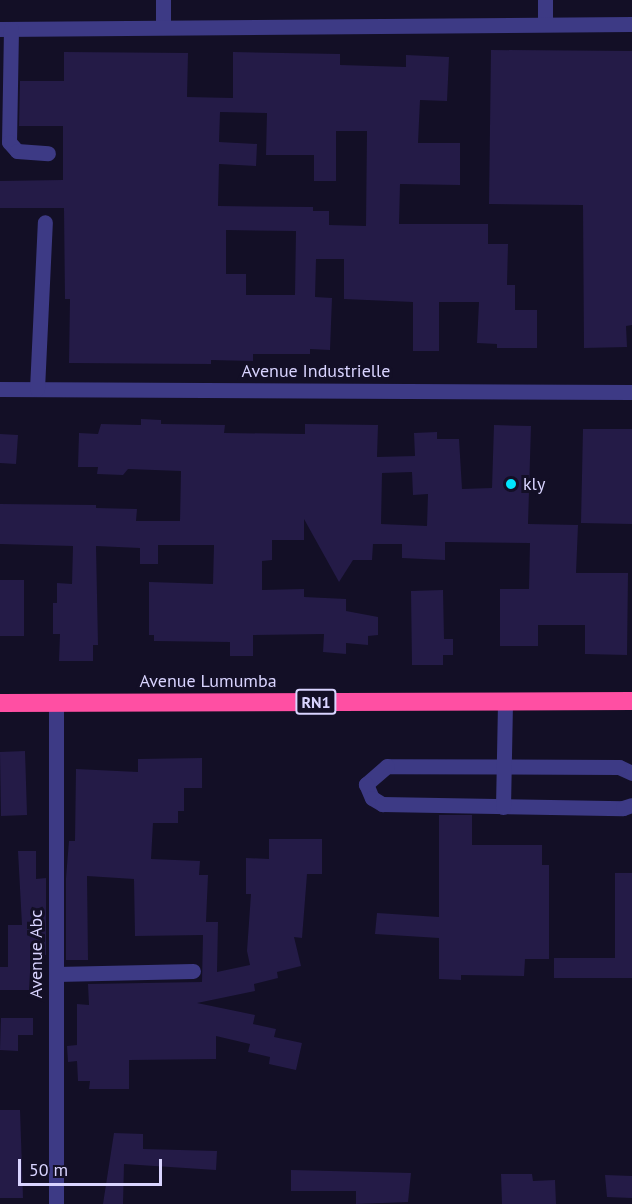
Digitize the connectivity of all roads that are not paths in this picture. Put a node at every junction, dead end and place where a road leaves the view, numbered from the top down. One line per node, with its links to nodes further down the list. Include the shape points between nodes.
1 (163, 0): 5 (street)
2 (545, 0): 3 (street)
3 (545, 24): 4 (street); 5 (street)
4 (632, 24)
5 (163, 27): 6 (street)
6 (5, 29): 7 (street, via 9,142 17,151)
7 (48, 153)
8 (45, 222): 10 (street)
9 (0, 389): 10 (street, Avenue Industrielle)
10 (38, 389): 11 (street, Avenue Industrielle)
11 (632, 392)
12 (505, 701): 13 (highway, Avenue Lumumba / RN1); 15 (highway, Avenue Lumumba / RN1); 16 (street)
13 (632, 701)
14 (0, 703): 15 (highway, Avenue Lumumba / RN1)
15 (56, 703): 21 (street, Avenue Abc)
16 (505, 767): 17 (street, via 620,767); 19 (street); 19 (street, via 387,766 366,784 372,798 382,804)
17 (632, 773)
18 (632, 805): 19 (street)
19 (503, 807)
20 (193, 971): 21 (street)
21 (56, 974): 22 (street, Avenue Abc)
22 (56, 1204)

